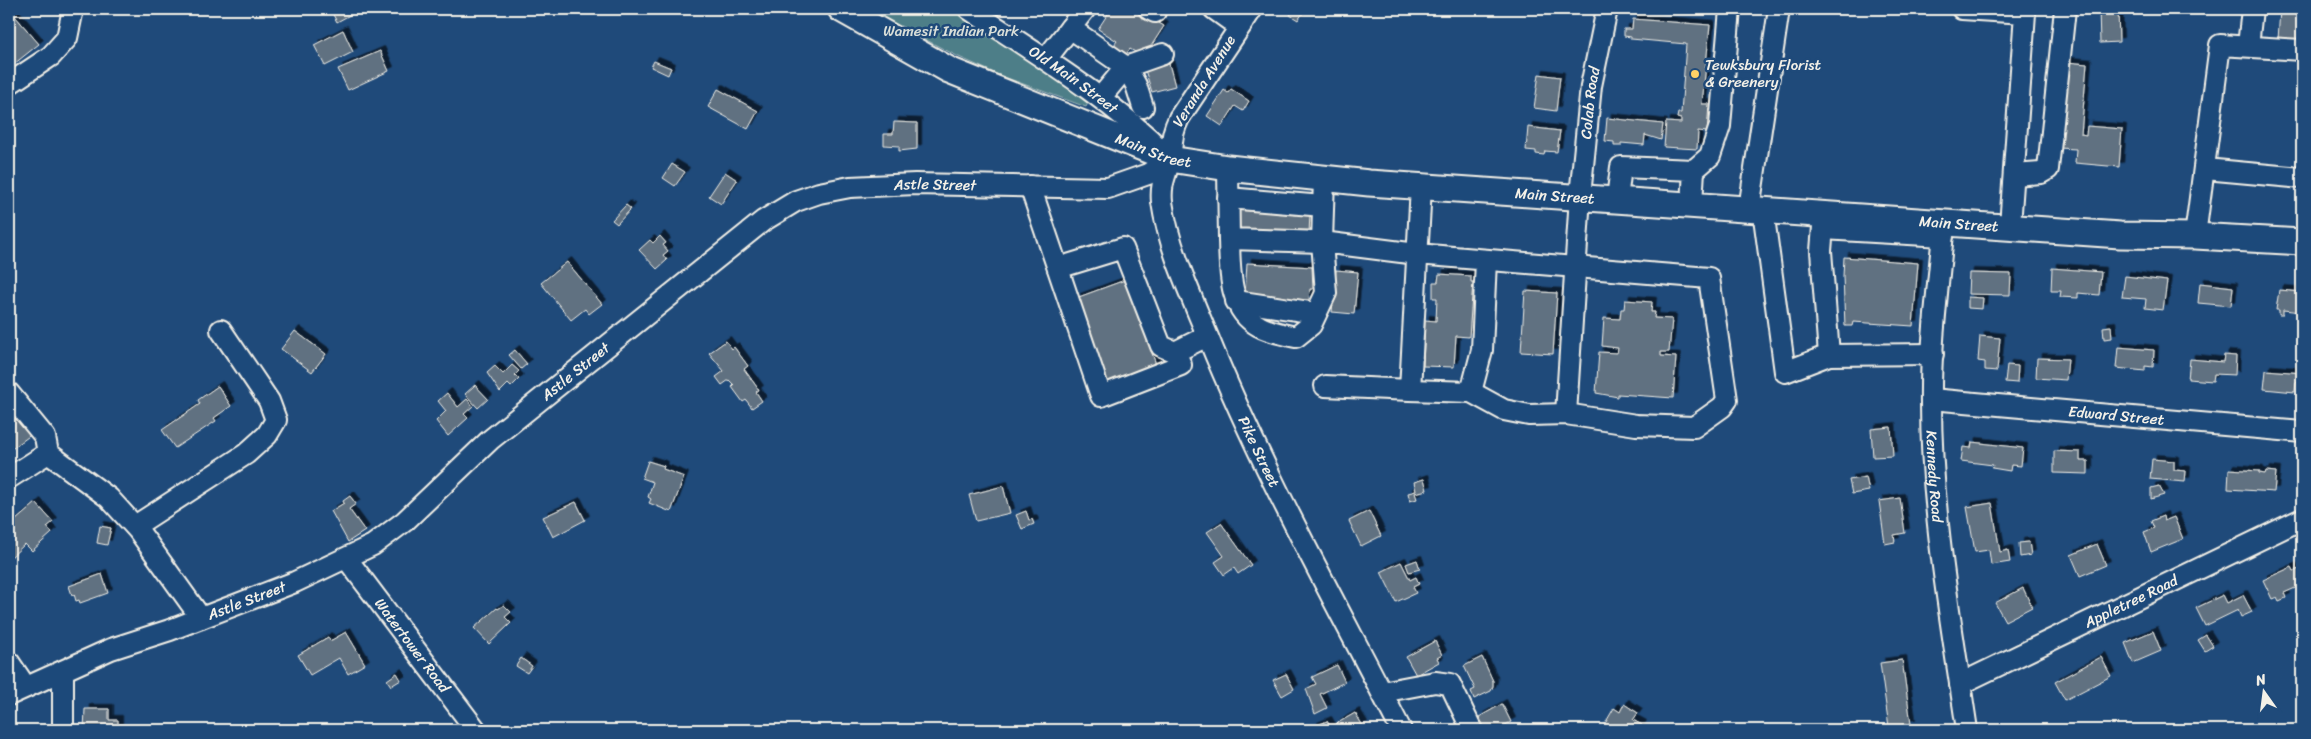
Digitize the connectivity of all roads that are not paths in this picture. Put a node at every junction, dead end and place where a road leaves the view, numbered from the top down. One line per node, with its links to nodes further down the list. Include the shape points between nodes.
1 (73, 9): 21 (street, via 67,38 51,56)
2 (841, 9): 24 (main road, Main Street, via 949,70)
3 (970, 9): 19 (street, Old Main Street)
4 (1085, 9): 15 (street)
5 (1214, 9): 14 (street)
6 (1252, 9): 14 (street, Veranda Avenue)
7 (1607, 9): 33 (street, Colab Road, via 1591,86)
8 (1730, 9): 26 (street, via 1720,126 1710,156)
9 (1779, 9): 38 (street)
10 (1962, 9): 13 (street)
11 (2065, 9): 28 (street, via 2048,169 2041,173)
12 (2252, 9): 16 (street)
13 (2025, 11): 28 (street)
14 (1239, 26): 24 (street, Veranda Avenue, via 1178,118 1171,133)
15 (1070, 28): 19 (street); 20 (street)
16 (2248, 46): 17 (street); 27 (street, via 2220,45)
17 (2302, 50)
18 (1163, 54): 20 (street)
19 (1046, 59): 22 (street, Old Main Street)
20 (1126, 67): 22 (street); 23 (street)
21 (9, 84)
22 (1101, 97): 24 (street, Old Main Street, via 1145,133)
23 (1143, 107)
24 (1170, 159): 25 (main road, Main Street); 31 (street, Astle Street, via 1148,174 1108,188); 51 (street, Pike Street, via 1162,187 1165,219)
25 (1228, 168): 29 (main road, Main Street); 34 (street)
26 (1694, 170): 35 (street, via 1621,167); 36 (street)
27 (2205, 170): 30 (street); 42 (street)
28 (2014, 175): 40 (street)
29 (1324, 178): 32 (main road, Main Street); 37 (street)
30 (2302, 178)
31 (1030, 186): 49 (street); 66 (street, Astle Street, via 915,184 850,187 808,196 786,205 490,440 394,530)
32 (1421, 186): 33 (main road, Main Street); 46 (street)
33 (1580, 196): 35 (main road, Main Street); 48 (street, Colab Road)
34 (1228, 198): 37 (street); 43 (street)
35 (1617, 199): 36 (main road, Main Street)
36 (1692, 204): 38 (main road, Main Street)
37 (1323, 206): 44 (street)
38 (1756, 209): 39 (main road, Main Street); 54 (street, via 1785,372)
39 (1823, 222): 41 (main road, Main Street); 54 (street, via 1821,251)
40 (2010, 226): 41 (main road, Main Street); 42 (main road, Main Street, via 2120,235)
41 (1944, 229): 53 (street, Kennedy Road)
42 (2195, 236): 45 (main road, Main Street)
43 (1229, 239): 44 (street); 44 (street, via 1230,271 1236,301 1316,313 1326,293)
44 (1322, 242): 46 (street)
45 (2302, 242)
46 (1417, 254): 47 (street); 56 (street)
47 (1486, 260): 48 (street); 57 (street, via 1482,350)
48 (1575, 267): 60 (street, Colab Road); 60 (street, via 1709,278 1727,400 1694,427 1636,425)
49 (1058, 268): 52 (street, via 1123,248 1161,346); 52 (street, via 1101,396 1181,365)
50 (220, 330): 65 (street, via 269,401 276,420 268,436 246,454)
51 (1207, 336): 52 (street); 72 (street, Pike Street, via 1279,495)
52 (1175, 352)
53 (1934, 354): 54 (street); 59 (street, Kennedy Road)
54 (1829, 355)
55 (1325, 386): 56 (street)
56 (1410, 390): 57 (street)
57 (1471, 392): 60 (street, via 1504,410 1529,416)
58 (9, 393): 62 (street, via 44,437)
59 (1931, 400): 61 (street, Edward Street); 70 (street, Kennedy Road, via 1936,514)
60 (1566, 414)
61 (2302, 432)
62 (48, 453): 63 (street); 65 (street, via 108,498)
63 (9, 478)
64 (2302, 519): 70 (street, Appletree Road)
65 (134, 526): 67 (street)
66 (347, 559): 67 (street, Astle Street); 74 (street, Watertower Road)
67 (202, 618): 69 (street, Astle Street, via 111,649)
68 (9, 662): 71 (street)
69 (63, 671): 71 (street, Astle Street); 73 (street)
70 (1960, 684): 77 (street, Kennedy Road)
71 (18, 691)
72 (1382, 692): 75 (street, Pike Street); 76 (street, via 1435,682 1450,684)
73 (63, 730)
74 (476, 730)
75 (1402, 730)
76 (1472, 730)
77 (1967, 730)

